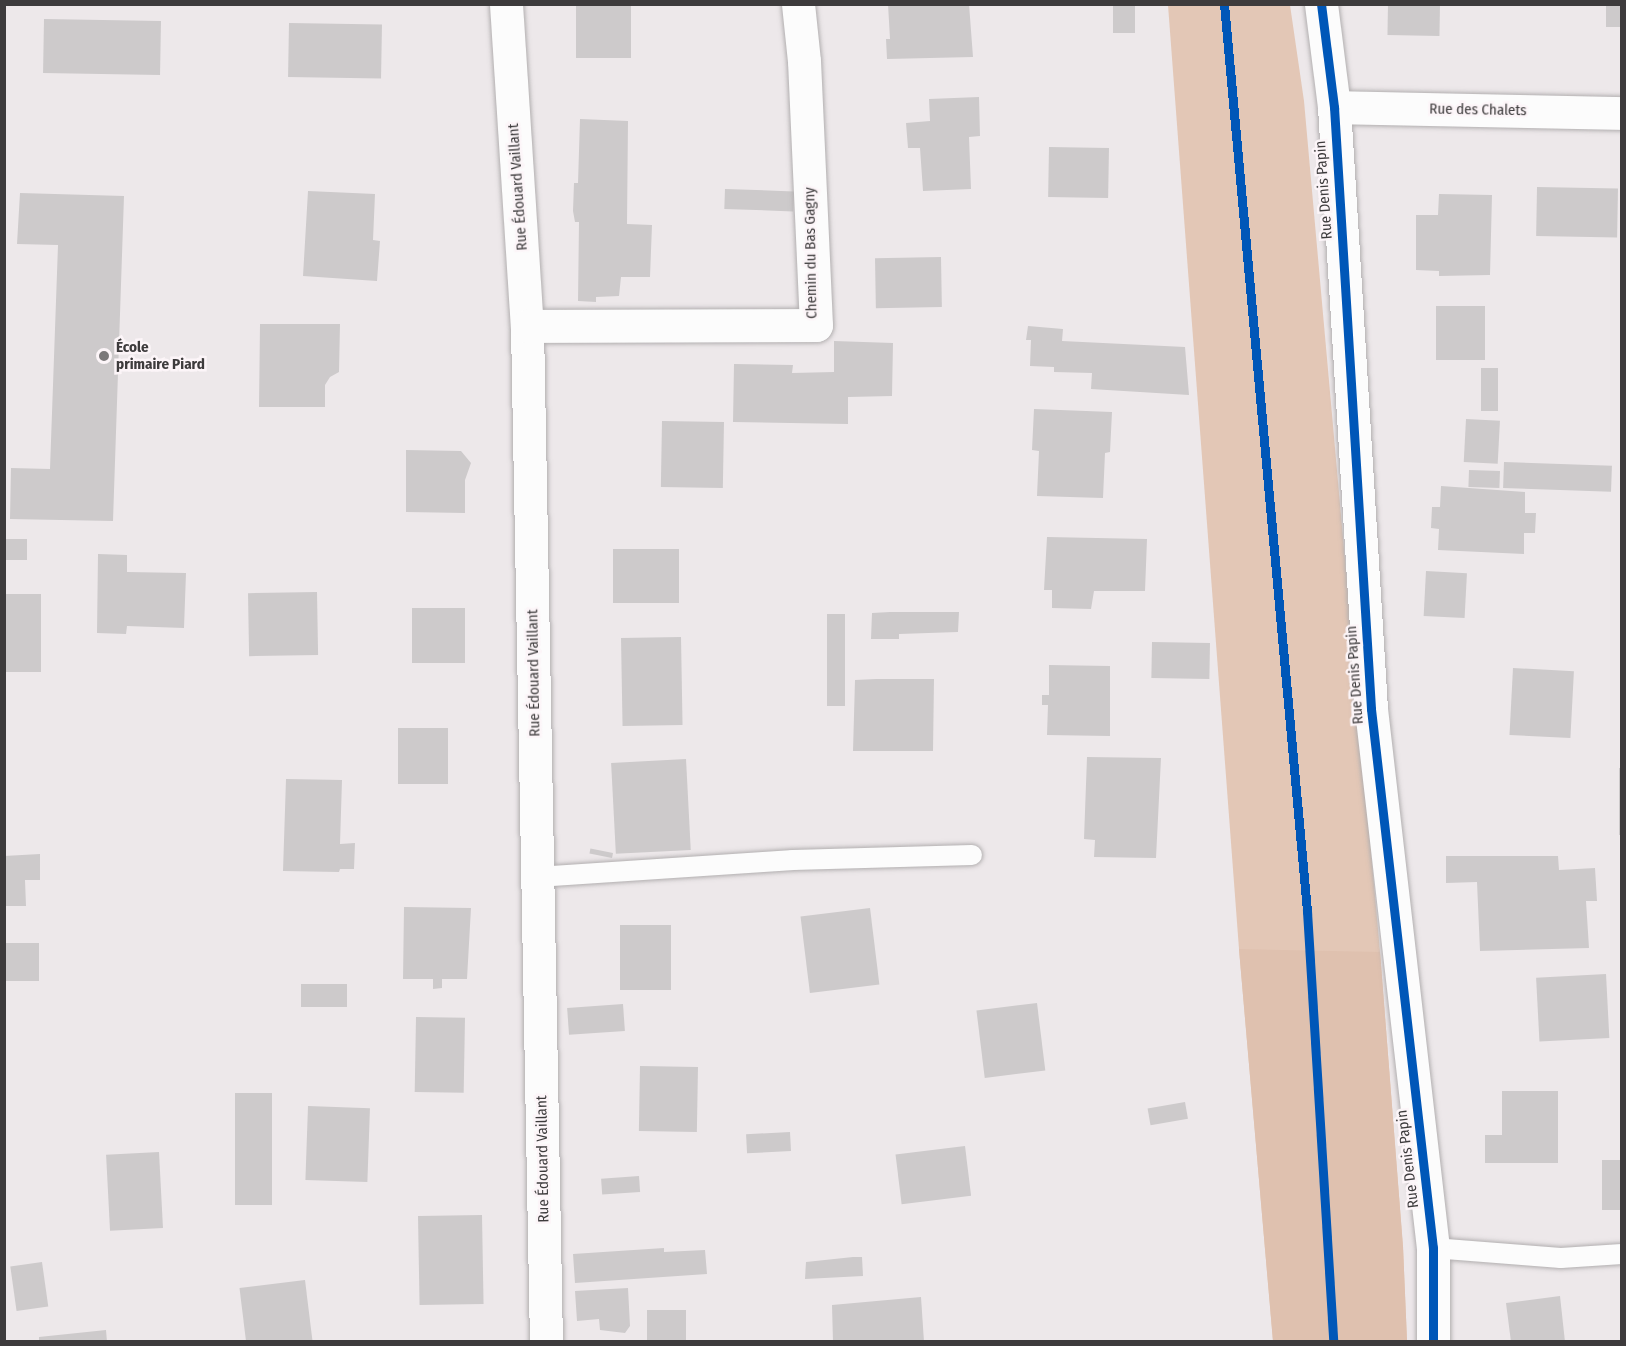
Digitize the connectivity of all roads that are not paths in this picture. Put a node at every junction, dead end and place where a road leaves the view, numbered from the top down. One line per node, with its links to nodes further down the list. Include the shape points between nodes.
1 (506, 4): 6 (street, Rue Édouard Vaillant)
2 (798, 4): 6 (street, Chemin du Bas Gagny, via 816,325)
3 (1321, 4): 4 (street, Rue Denis Papin)
4 (1334, 107): 5 (street, Rue des Chalets); 9 (street, Rue Denis Papin, via 1371,709)
5 (1622, 113)
6 (527, 326): 8 (street, Rue Édouard Vaillant)
7 (972, 855): 8 (lane, via 793,860)
8 (537, 877): 11 (street, Rue Édouard Vaillant)
9 (1433, 1248): 10 (lane, via 1560,1258); 12 (street, Rue Denis Papin)
10 (1622, 1254)
11 (546, 1341)
12 (1433, 1341)

